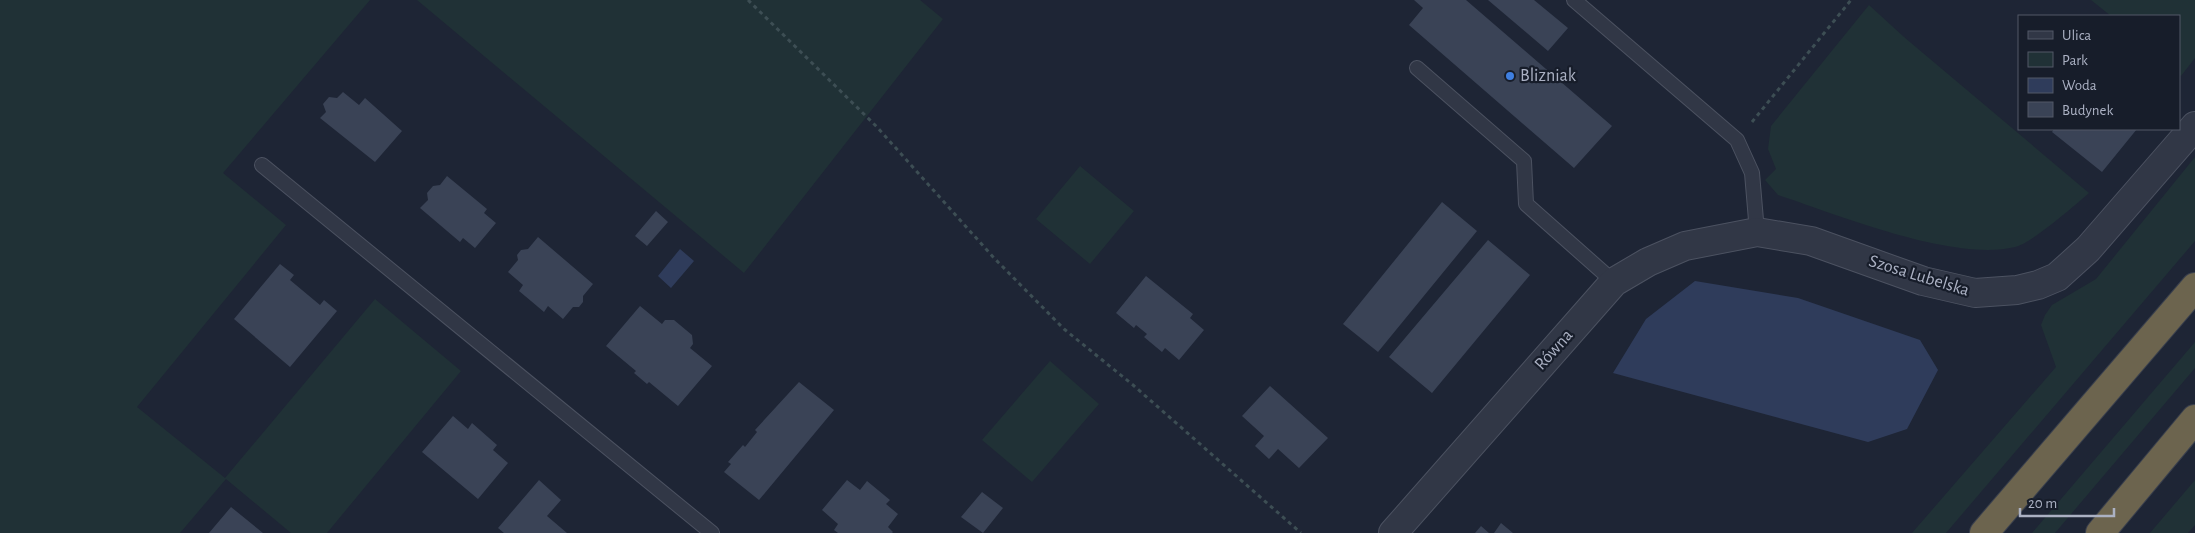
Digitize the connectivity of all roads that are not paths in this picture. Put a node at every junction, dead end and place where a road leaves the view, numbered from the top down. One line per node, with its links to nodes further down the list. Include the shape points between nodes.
1 (1574, 0): 5 (lane, via 1738,140 1752,173)
2 (1417, 68): 6 (lane, via 1524,161 1526,204)
3 (2195, 126): 5 (street, Szosa Lubelska, via 2072,265 2057,277 2018,290 1975,293 1924,280 1811,240)
4 (262, 165): 9 (lane)
5 (1756, 232): 6 (street, Równa, via 1685,246)
6 (1614, 282): 10 (street, Równa)
7 (2195, 287): 11 (highway)
8 (2195, 419): 12 (highway)
9 (712, 533)
10 (1393, 533)
11 (1984, 533)
12 (2100, 533)

